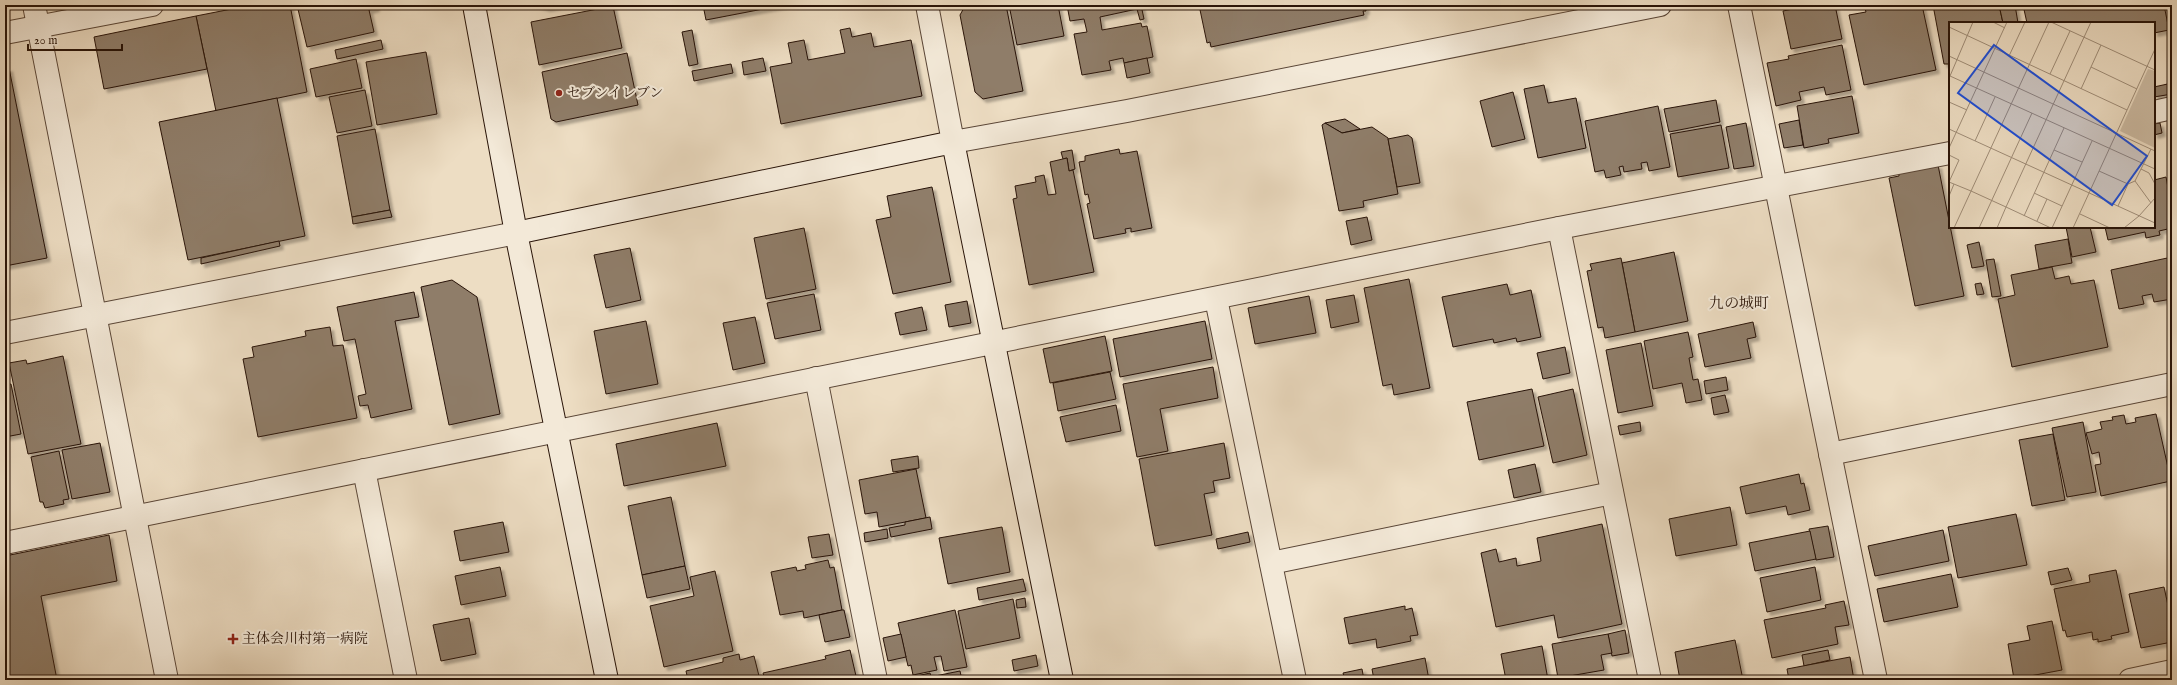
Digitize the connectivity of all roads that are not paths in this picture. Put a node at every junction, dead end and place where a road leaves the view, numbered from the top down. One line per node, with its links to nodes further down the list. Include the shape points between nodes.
1 (34, 5): 7 (street)
2 (152, 5): 7 (street)
3 (474, 5): 15 (street)
4 (927, 5): 11 (street)
5 (1660, 5): 11 (street, via 1142,108)
6 (1739, 5): 13 (street)
7 (38, 26): 8 (street); 17 (street)
8 (5, 33)
9 (2172, 108): 10 (street)
10 (2155, 112)
11 (953, 142): 15 (street); 19 (street)
12 (1949, 153): 13 (street)
13 (1776, 188): 14 (street); 23 (street)
14 (1559, 228): 16 (street); 25 (street)
15 (516, 233): 17 (street); 22 (street)
16 (1216, 299): 19 (street); 28 (street)
17 (96, 314): 18 (street); 26 (street)
18 (5, 333)
19 (996, 344): 20 (street); 34 (street)
20 (816, 378): 22 (street); 33 (street)
21 (2172, 384): 23 (street)
22 (556, 430): 24 (street); 32 (street)
23 (1830, 454): 37 (street)
24 (364, 470): 26 (street); 31 (street)
25 (1612, 493): 28 (street); 36 (street)
26 (134, 517): 27 (street); 30 (street)
27 (5, 543)
28 (1271, 563): 35 (street)
29 (2172, 672): 38 (street)
30 (167, 680)
31 (406, 680)
32 (607, 680)
33 (876, 680)
34 (1062, 680)
35 (1295, 680)
36 (1650, 680)
37 (1876, 680)
38 (2130, 680)

